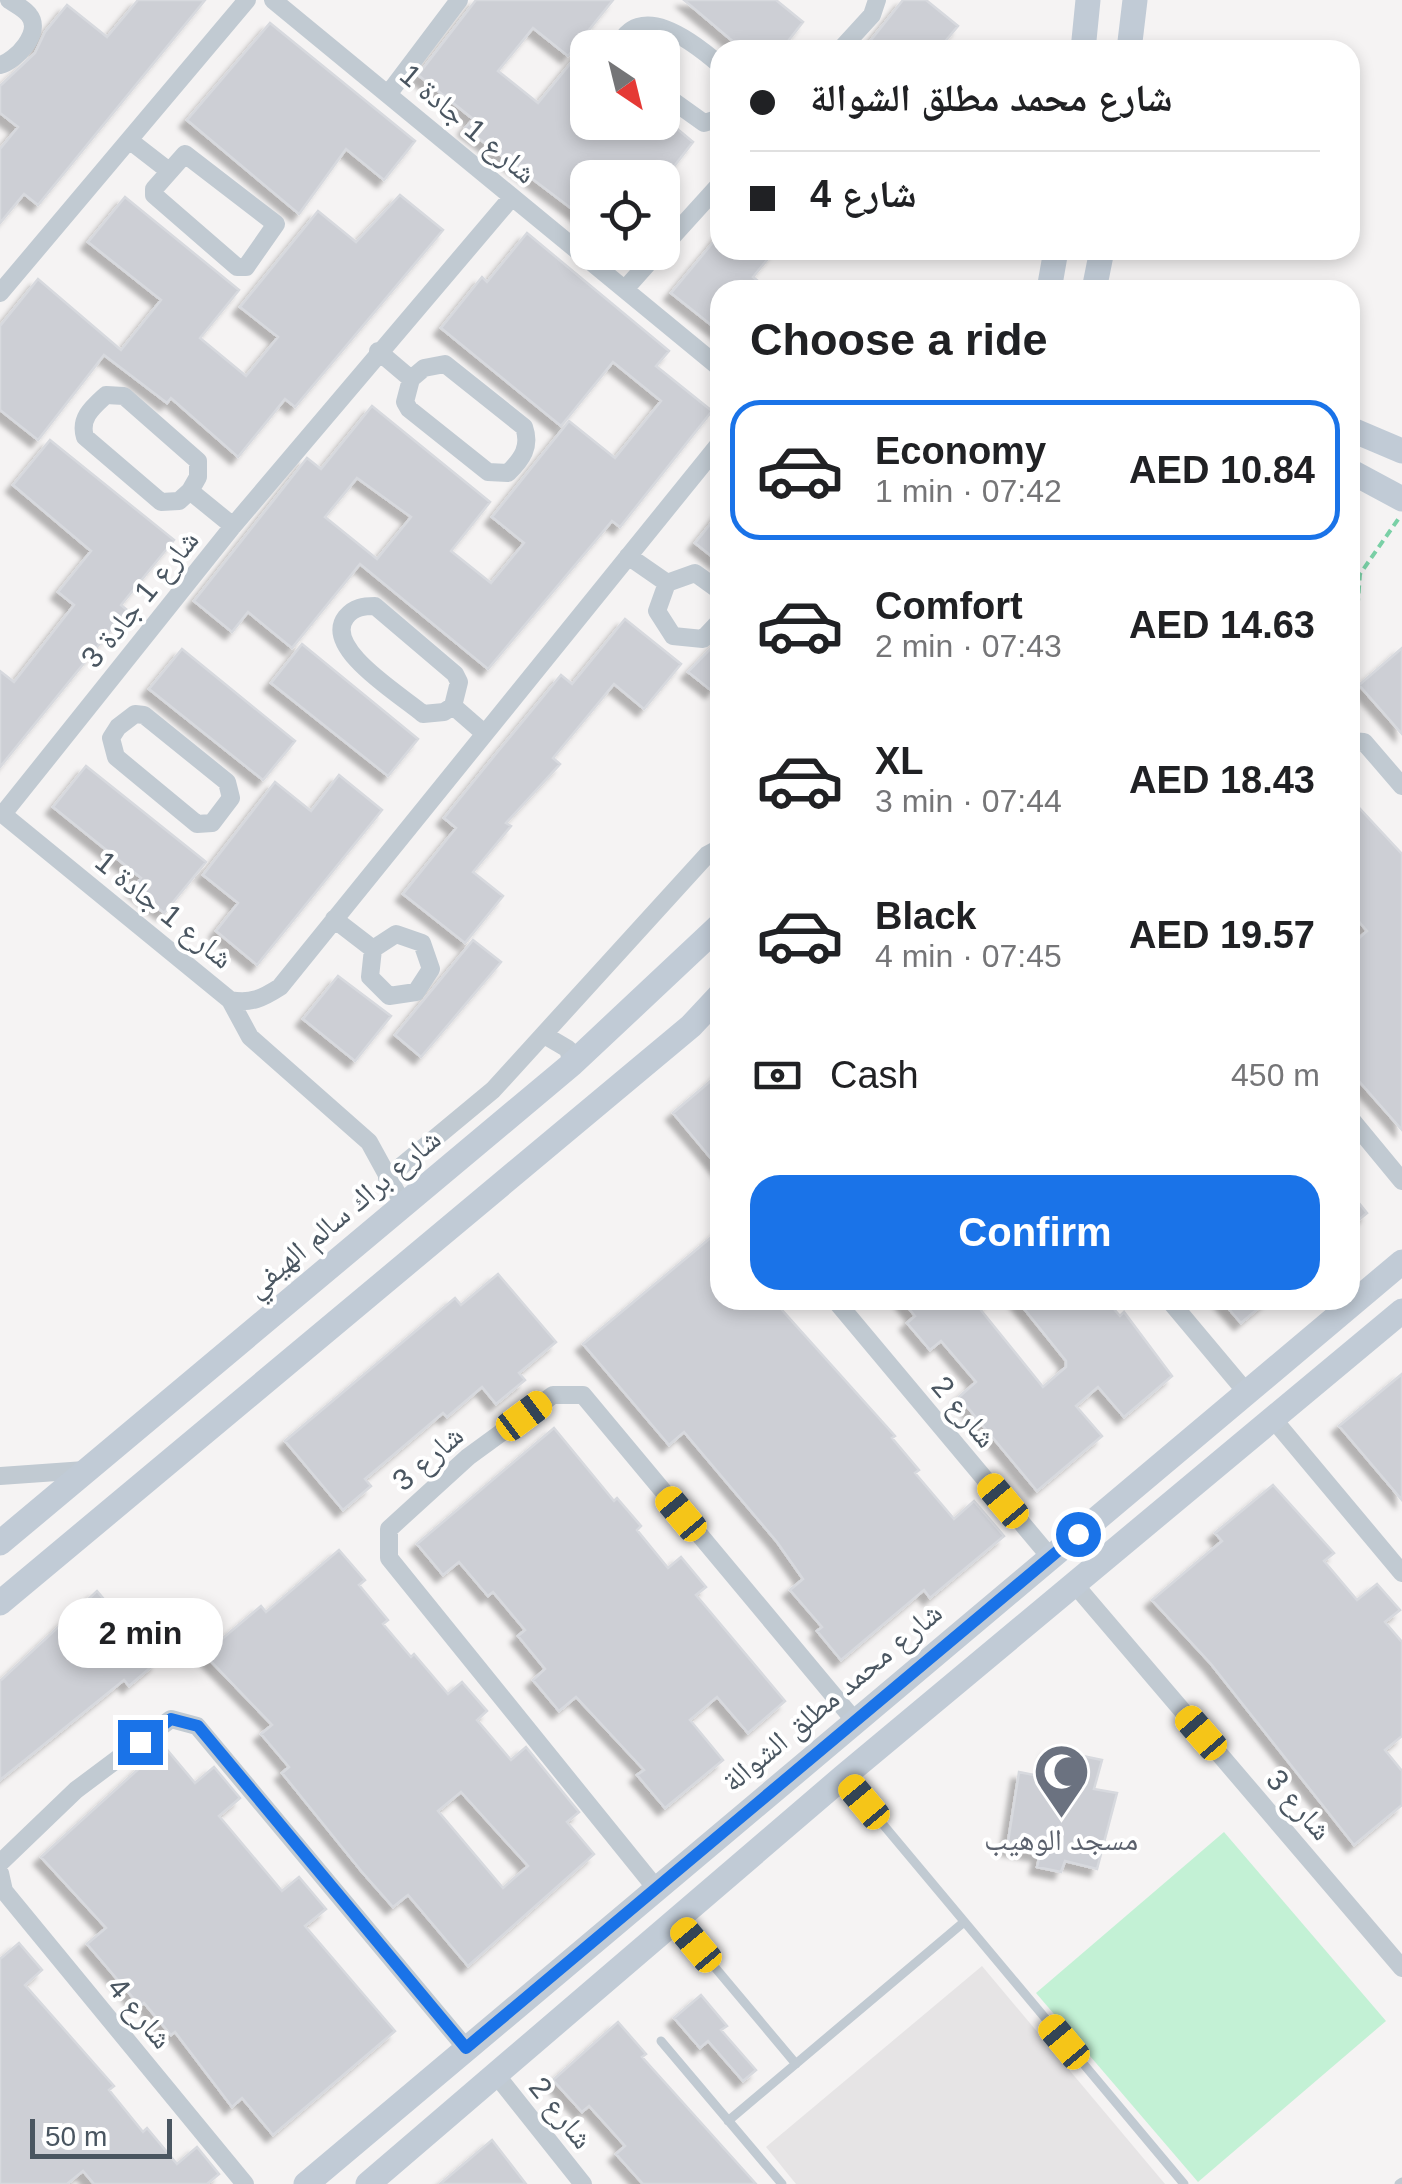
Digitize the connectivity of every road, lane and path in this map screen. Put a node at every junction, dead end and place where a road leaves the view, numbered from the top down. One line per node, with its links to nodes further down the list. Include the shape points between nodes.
1 (10, 0): 13 (street, via 34,25 10,63)
2 (247, 0): 17 (street)
3 (273, 0): 14 (street, شارع 1 جادة 1)
4 (459, 0): 14 (street)
5 (878, 0): 9 (street)
6 (1135, 0): 11 (street)
7 (1086, 1): 10 (street)
8 (630, 30): 12 (street, via 653,12)
9 (849, 40)
10 (1084, 40)
11 (1129, 40)
12 (710, 56)
13 (0, 65)
14 (389, 93): 20 (street, شارع 1 جادة 1)
15 (680, 106): 16 (street)
16 (710, 121)
17 (130, 140): 18 (street); 24 (street)
18 (169, 171): 18 (street, via 187,155 276,224 246,266 154,195)
19 (710, 195): 21 (street)
20 (512, 197): 23 (street, شارع 1 جادة 1); 25 (street, شارع 1 جادة 3)
21 (680, 228)
22 (642, 270): 23 (street)
23 (626, 288): 26 (street, شارع 1 جادة 1)
24 (0, 293)
25 (378, 350): 27 (street); 35 (street, شارع 1 جادة 3)
26 (710, 359)
27 (411, 379): 27 (street, via 409,409 488,472 508,472 520,462 527,448 524,427 445,364)
28 (1360, 433): 29 (street)
29 (1402, 451)
30 (710, 455): 36 (street, شارع 1 جادة 1)
31 (1360, 477): 33 (street)
32 (190, 490): 32 (street, شارع 1 جادة 3, via 179,501 161,502 85,437 83,422 92,408 106,395 124,396 198,460); 35 (street, شارع 1 جادة 3)
33 (1402, 498)
34 (1402, 514): 37 (path)
35 (233, 526): 41 (street, شارع 1 جادة 3)
36 (628, 556): 38 (street); 44 (street, شارع 1 جادة 1)
37 (1360, 574)
38 (667, 583): 39 (street, via 694,573); 40 (street, via 658,611 674,636 703,638)
39 (710, 584)
40 (710, 631)
41 (89, 706): 43 (street, شارع 1 جادة 3); 47 (street, شارع 1 جادة 3)
42 (453, 706): 42 (street, via 424,714 344,648 344,619 375,606 455,674); 44 (street)
43 (118, 727): 43 (street, via 111,738 116,757 197,824 212,823 231,798 228,782 144,715)
44 (484, 733): 49 (street, شارع 1 جادة 1)
45 (1360, 742): 46 (street)
46 (1402, 786)
47 (2, 813): 52 (street, شارع 1 جادة 1)
48 (710, 853): 54 (street)
49 (334, 919): 51 (street); 52 (street, شارع 1 جادة 1, via 280,986 256,1001)
50 (710, 934): 55 (street, شارع براك سالم الهيفي)
51 (373, 949)
52 (230, 1000): 59 (street, via 250,1037 369,1142)
53 (710, 1006): 58 (street)
54 (546, 1036): 55 (street, via 568,1049); 59 (street)
55 (572, 1064): 56 (street, شارع براك سالم الهيفي)
56 (518, 1110): 58 (street, via 521,1138); 61 (street, شارع براك سالم الهيفي)
57 (1360, 1130): 60 (street)
58 (548, 1144): 62 (street)
59 (387, 1178): 61 (street)
60 (1402, 1181)
61 (403, 1204): 62 (street, via 419,1221); 72 (street, شارع براك سالم الهيفي)
62 (426, 1244): 81 (street)
63 (1402, 1262): 64 (street, شارع محمد مطلق الشوالة)
64 (1360, 1298)
65 (843, 1310): 78 (street, شارع 2)
66 (1178, 1310): 69 (street)
67 (1346, 1310): 69 (street, شارع محمد مطلق الشوالة)
68 (1402, 1311): 70 (street)
69 (1248, 1393): 71 (street, شارع محمد مطلق الشوالة)
70 (1274, 1420): 73 (street); 79 (street)
71 (1186, 1445): 73 (street, via 1184,1472 1197,1478); 75 (street, شارع محمد مطلق الشوالة)
72 (85, 1470): 74 (street); 77 (street, شارع براك سالم الهيفي)
73 (1210, 1473): 76 (street)
74 (0, 1476)
75 (1134, 1486): 76 (street, via 1156,1494); 78 (street, شارع محمد مطلق الشوالة)
76 (1157, 1518): 80 (street)
77 (0, 1543)
78 (1051, 1558): 82 (street, شارع محمد مطلق الشوالة)
79 (1402, 1573)
80 (1076, 1586): 83 (street); 89 (street, شارع 3)
81 (0, 1603)
82 (854, 1720): 86 (street, شارع محمد مطلق الشوالة); 86 (street, شارع 3, via 582,1395 552,1396 468,1458 389,1529 390,1558)
83 (843, 1777): 87 (street); 88 (lane)
84 (0, 1864): 91 (street, via 76,1790 171,1719 198,1726)
85 (0, 1873): 99 (street, شارع 4, via 4,1892)
86 (656, 1887): 91 (street, شارع محمد مطلق الشوالة)
87 (676, 1921): 92 (lane); 93 (street)
88 (964, 1922): 92 (lane); 103 (lane)
89 (1402, 1968)
90 (661, 2041): 95 (lane)
91 (466, 2048): 94 (street, شارع محمد مطلق الشوالة)
92 (796, 2064): 95 (lane)
93 (497, 2076): 96 (street); 101 (street, شارع 2)
94 (398, 2106): 96 (street, via 393,2120 399,2132); 97 (street, شارع محمد مطلق الشوالة)
95 (728, 2121): 102 (lane)
96 (432, 2131): 98 (street)
97 (352, 2145): 98 (street, via 372,2155); 100 (street, شارع محمد مطلق الشوالة)
98 (371, 2181)
99 (245, 2184)
100 (306, 2184)
101 (583, 2184)
102 (782, 2184)
103 (1184, 2184)

